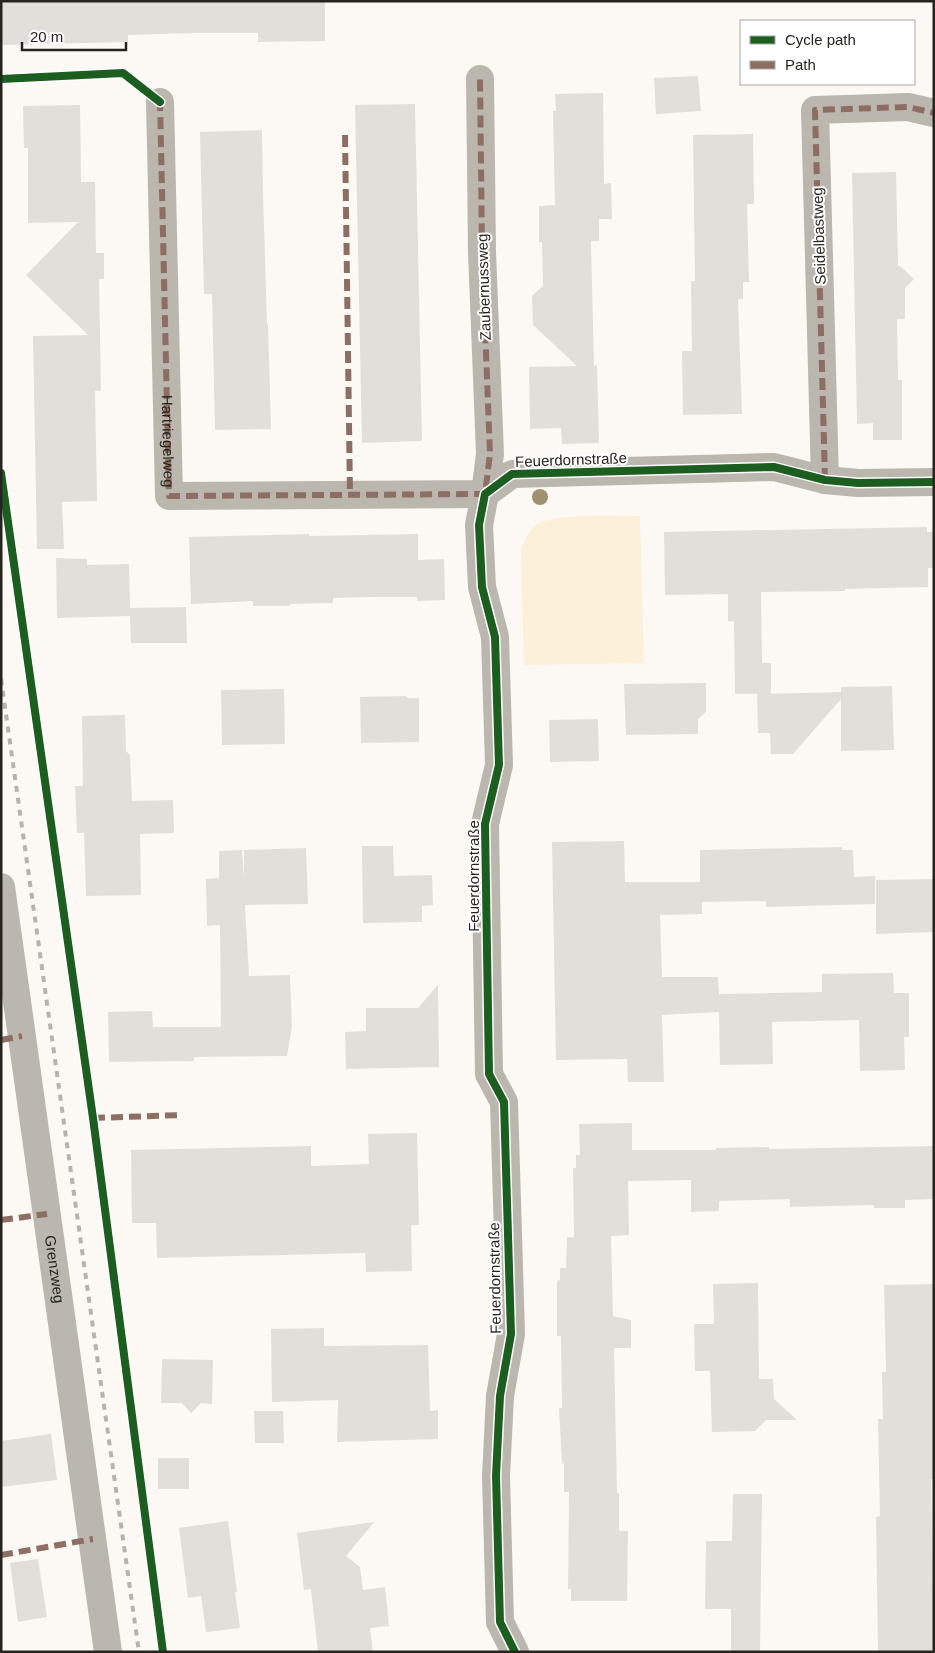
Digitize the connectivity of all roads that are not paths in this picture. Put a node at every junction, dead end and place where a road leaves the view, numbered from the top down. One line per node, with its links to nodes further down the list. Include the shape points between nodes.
1 (480, 79): 6 (street, Zaubernussweg, via 482,252 490,454)
2 (160, 102): 6 (street, Hartriegelweg, via 169,496)
3 (934, 113): 4 (street, Seidelbastweg, via 908,107 815,110)
4 (825, 480): 5 (street, Feuerdornstraße); 6 (street, Feuerdornstraße, via 774,467 512,474)
5 (934, 482)
6 (485, 494): 9 (street, Feuerdornstraße, via 478,525 482,587 495,637 499,765 485,824 489,1074 504,1102 511,1334 500,1396 496,1496 500,1622)
7 (1, 887): 8 (street, Grenzweg)
8 (108, 1652)
9 (515, 1652)

